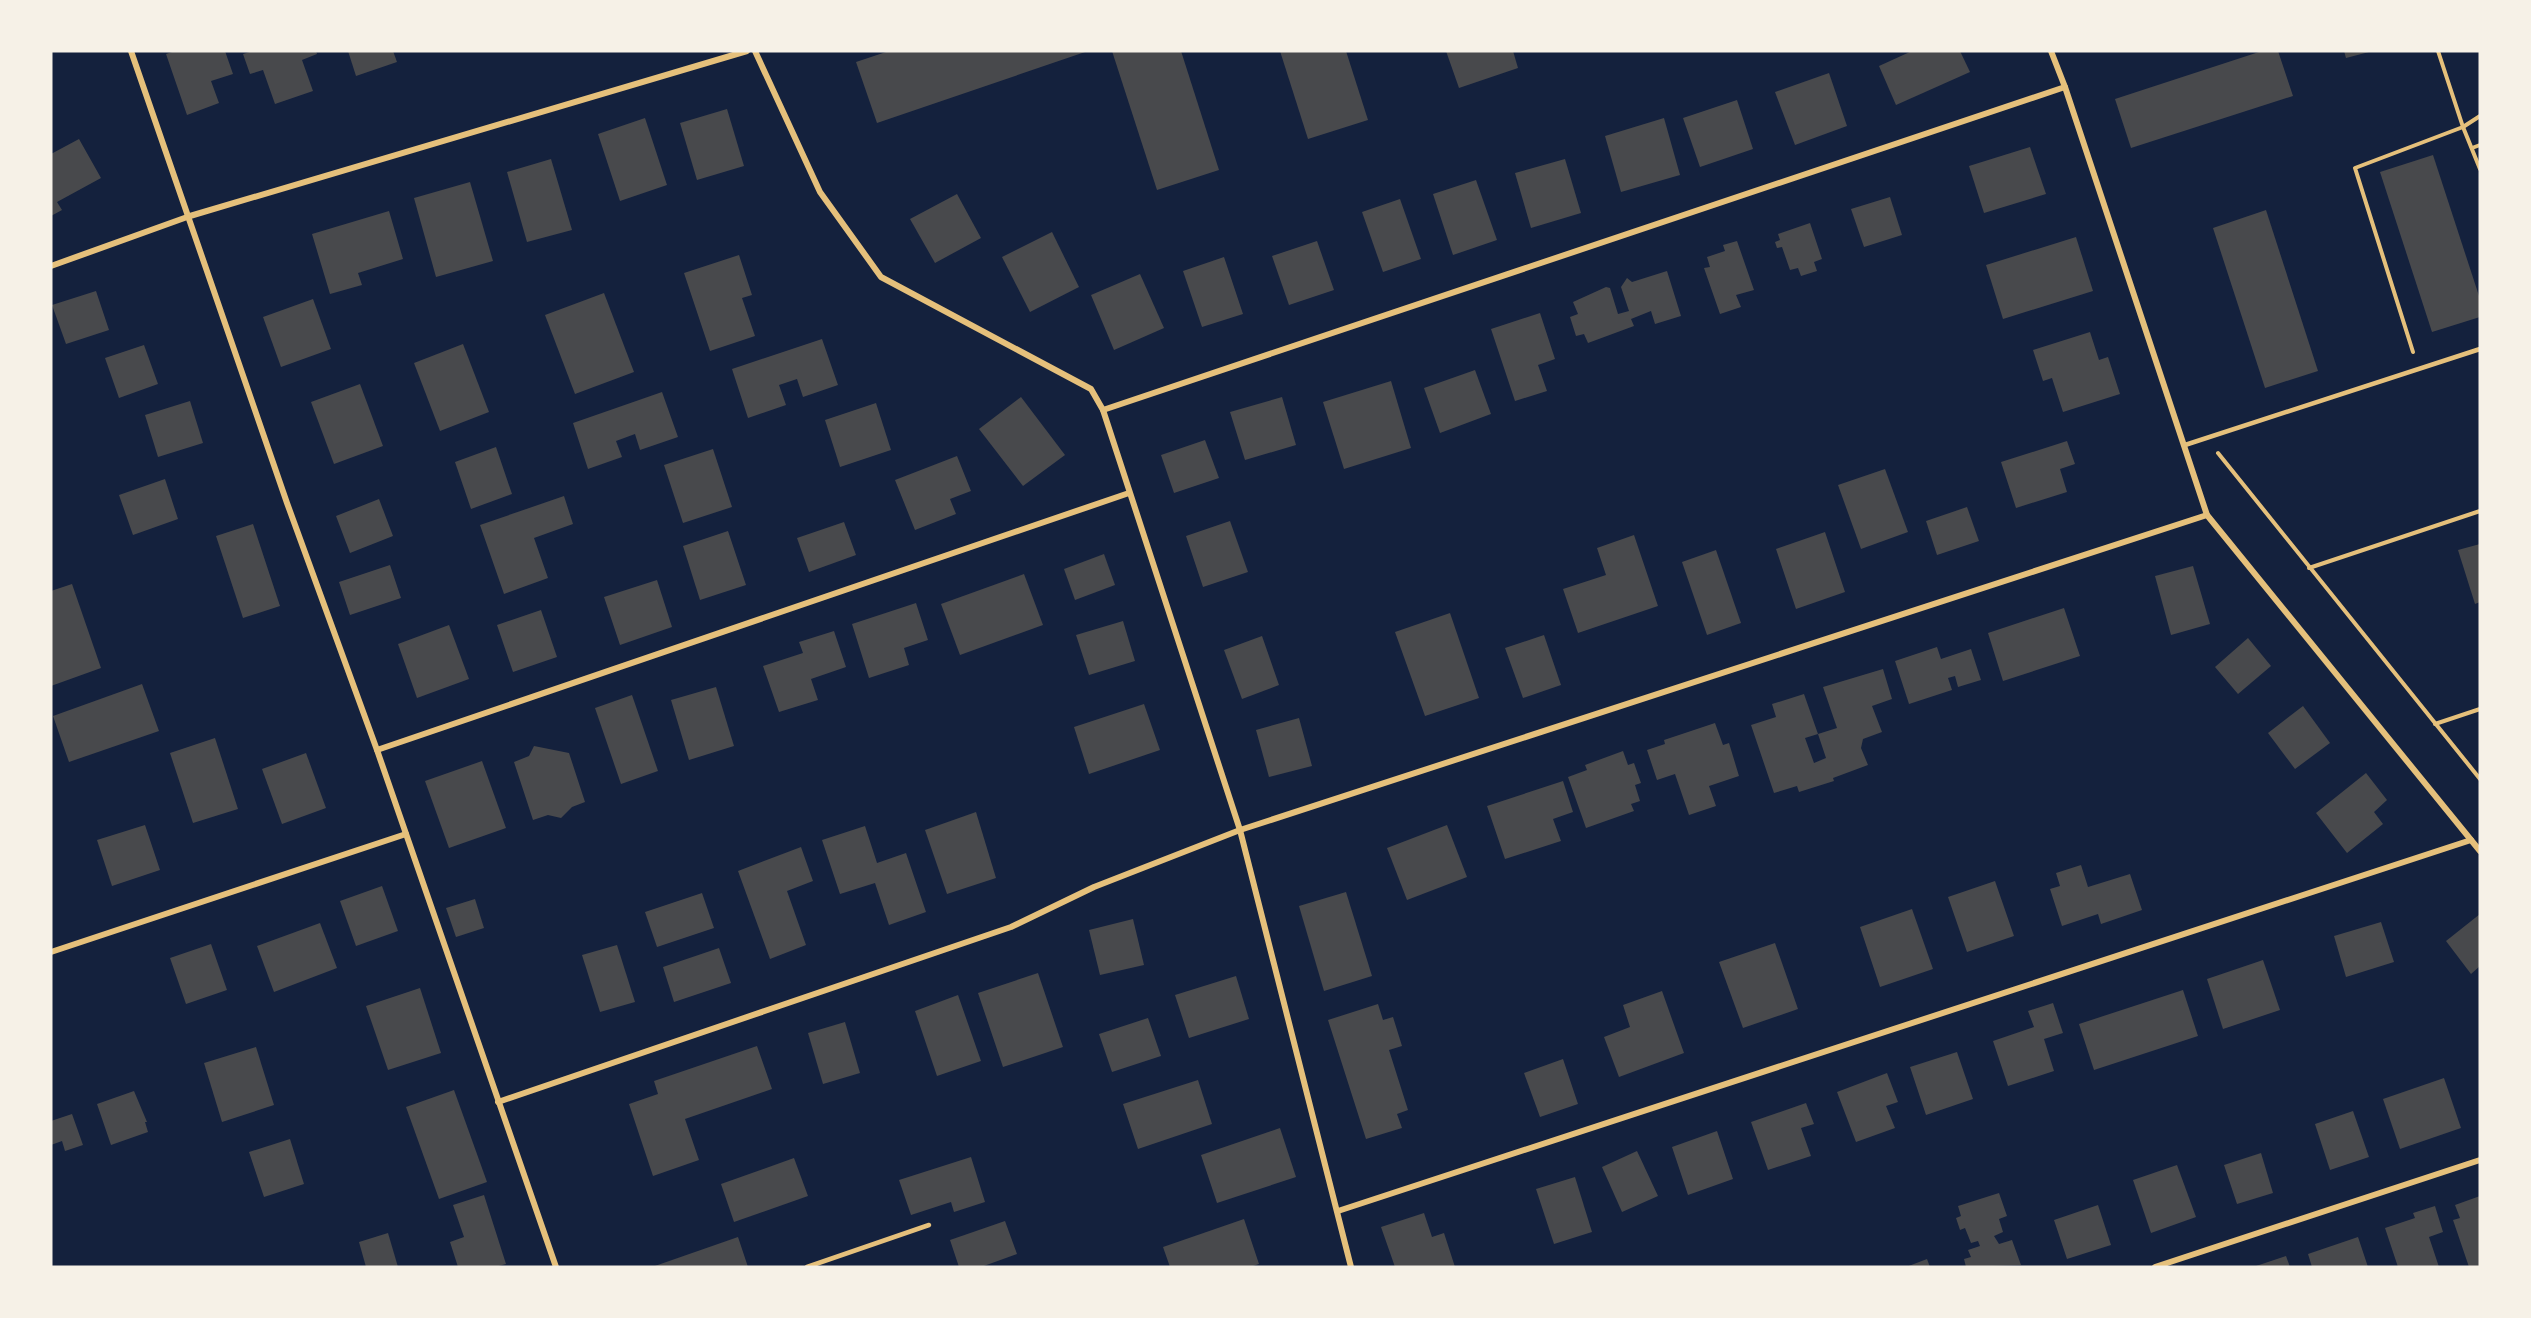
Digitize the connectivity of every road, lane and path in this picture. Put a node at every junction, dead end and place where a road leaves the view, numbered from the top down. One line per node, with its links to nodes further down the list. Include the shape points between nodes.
1 (131, 51): 12 (street)
2 (747, 51): 12 (street)
3 (755, 51): 16 (street, via 820,192 881,278 1091,389)
4 (2051, 51): 6 (street)
5 (2438, 51): 8 (path)
6 (2065, 87): 16 (street); 18 (street)
7 (2480, 116): 8 (path)
8 (2463, 128): 10 (path); 15 (path, via 2355,168)
9 (2480, 145): 10 (path)
10 (2472, 148): 11 (path)
11 (2480, 169)
12 (190, 216): 13 (street); 25 (street, via 287,503)
13 (51, 266)
14 (2480, 349): 15 (lane)
15 (2418, 369): 17 (lane)
16 (1103, 410): 19 (street)
17 (2206, 438): 18 (lane); 22 (path)
18 (2185, 445): 21 (street)
19 (1129, 493): 25 (street); 27 (street)
20 (2480, 512): 22 (path)
21 (2207, 515): 27 (street); 29 (street)
22 (2309, 568): 24 (path)
23 (2480, 709): 24 (path)
24 (2435, 724): 26 (path)
25 (378, 750): 28 (street)
26 (2480, 779)
27 (1240, 830): 32 (street, via 1094,887 1011,927); 34 (street)
28 (406, 834): 31 (street); 32 (street)
29 (2471, 840): 30 (street); 34 (street)
30 (2480, 851)
31 (51, 951)
32 (498, 1102): 36 (street)
33 (2480, 1160): 39 (street)
34 (1338, 1211): 38 (street)
35 (929, 1225): 37 (lane)
36 (556, 1267)
37 (807, 1267)
38 (1351, 1267)
39 (2155, 1267)

